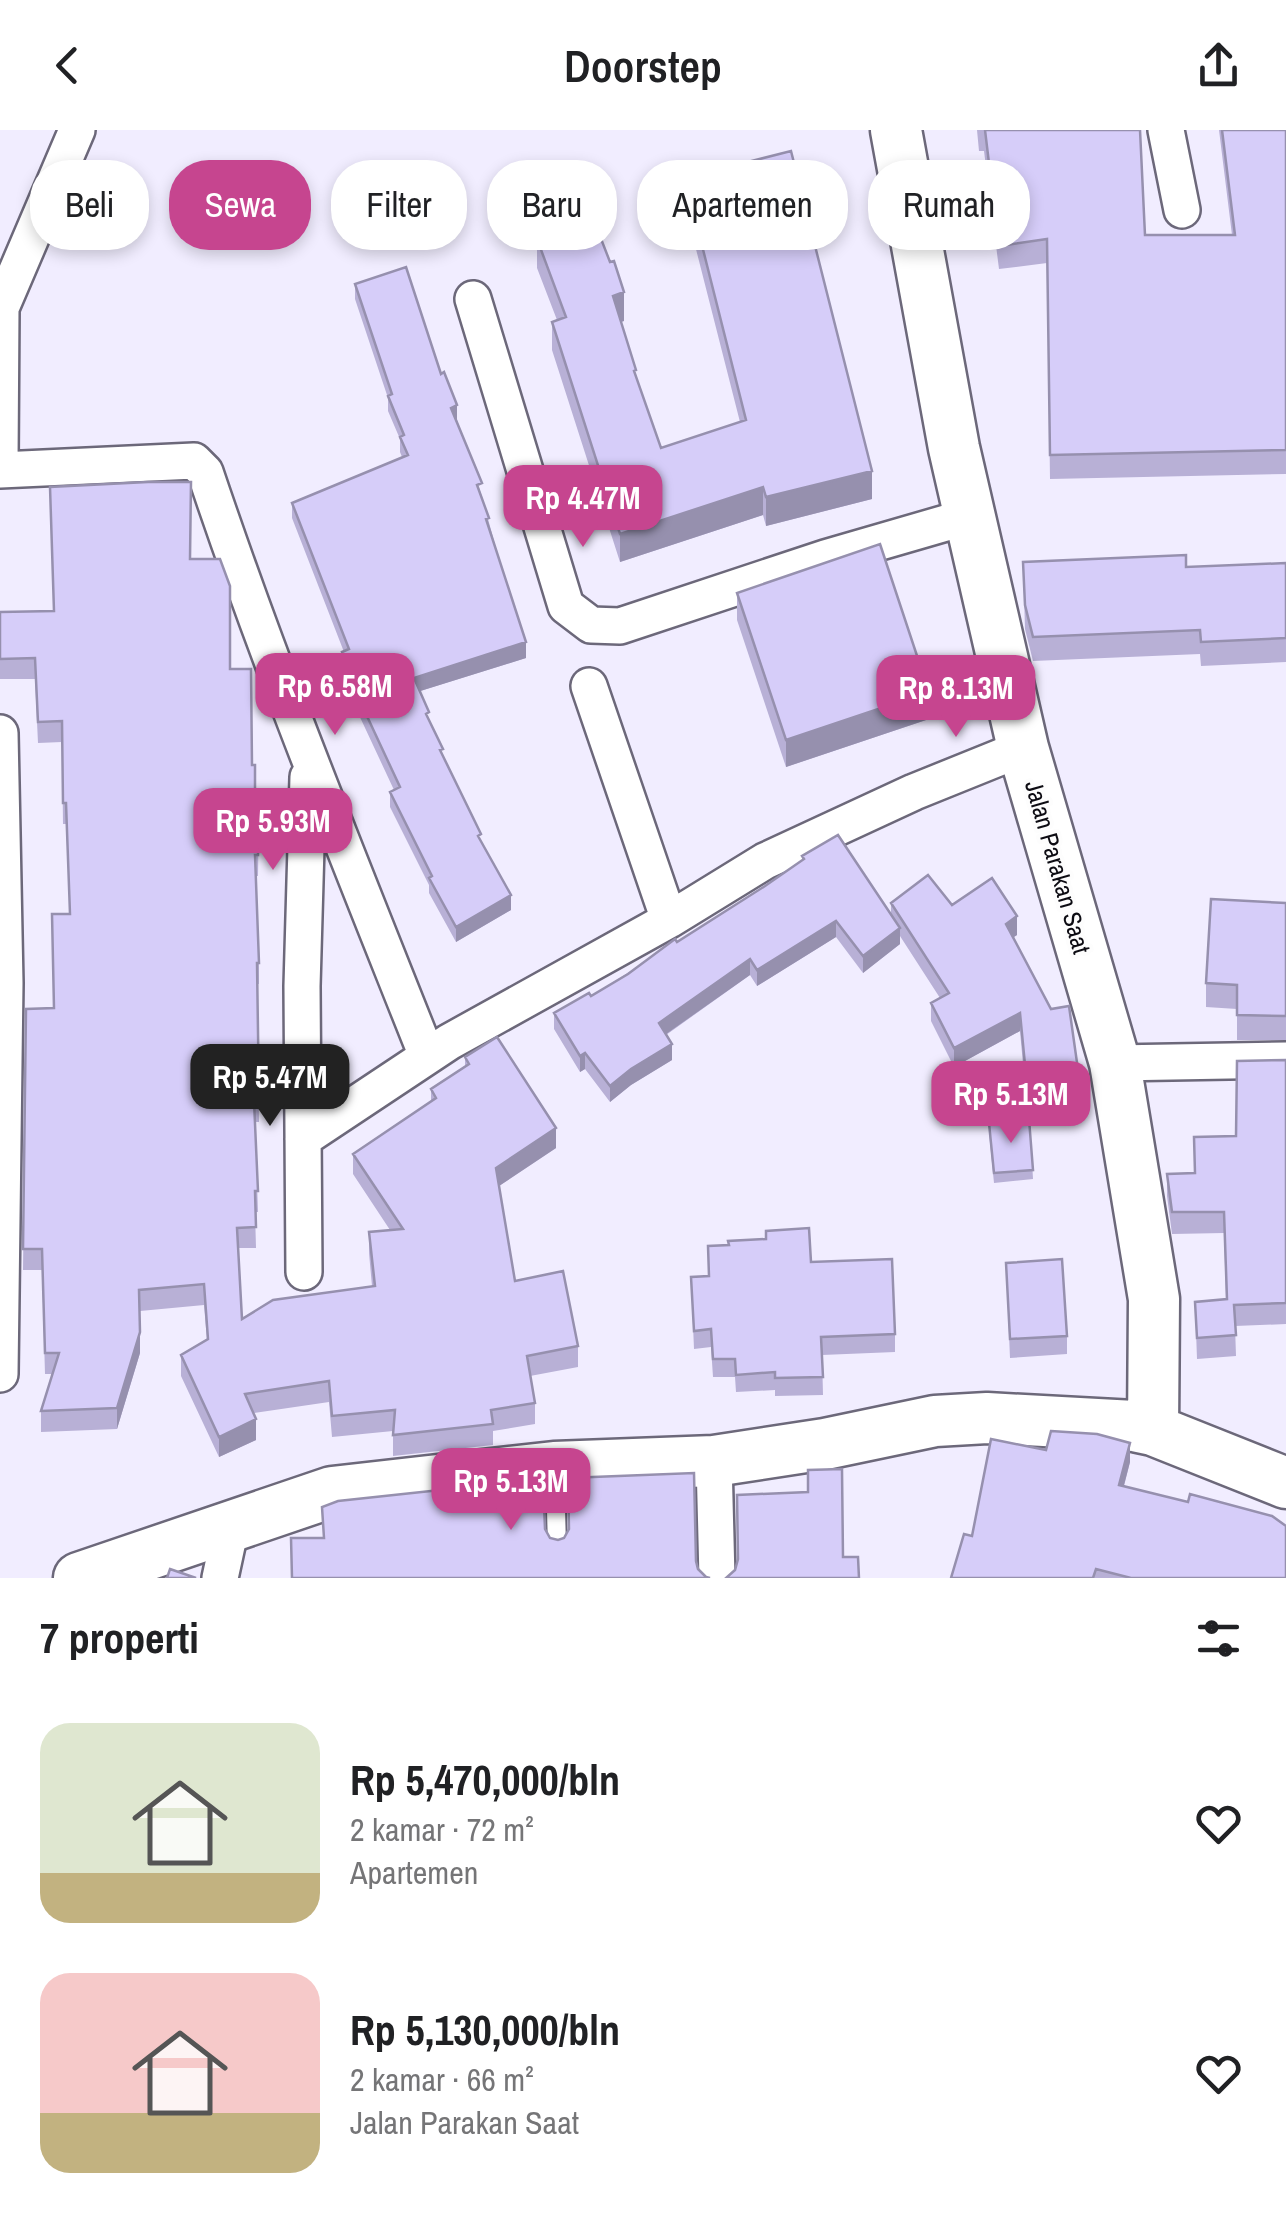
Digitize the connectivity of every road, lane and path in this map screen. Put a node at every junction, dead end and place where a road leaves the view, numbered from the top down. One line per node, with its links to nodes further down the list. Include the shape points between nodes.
1 (78, 130): 6 (street)
2 (896, 130): 9 (street, Jalan Parakan Saat)
3 (1166, 130): 4 (street)
4 (1182, 210)
5 (472, 299): 9 (street, via 566,606 591,625 620,626)
6 (0, 308): 7 (street)
7 (0, 462)
8 (0, 470): 13 (street, via 194,460 205,472)
9 (970, 516): 12 (street, Jalan Parakan Saat)
10 (589, 686): 14 (street)
11 (0, 734): 20 (street)
12 (1023, 748): 14 (street, via 765,861); 17 (street, Jalan Parakan Saat)
13 (309, 761): 15 (street); 18 (street)
14 (669, 920): 15 (street)
15 (428, 1056): 18 (street)
16 (1286, 1060): 17 (street)
17 (1115, 1063): 21 (street, Jalan Parakan Saat, via 1154,1299)
18 (302, 1138): 19 (street)
19 (304, 1272)
20 (0, 1374)
21 (1153, 1430): 22 (street, via 987,1418 935,1421); 24 (street)
22 (714, 1461): 23 (street); 29 (street)
23 (554, 1467): 25 (street, via 332,1492); 26 (lane)
24 (1286, 1483)
25 (231, 1527): 27 (street); 28 (street)
26 (556, 1548)
27 (79, 1578)
28 (220, 1578)
29 (717, 1578)

